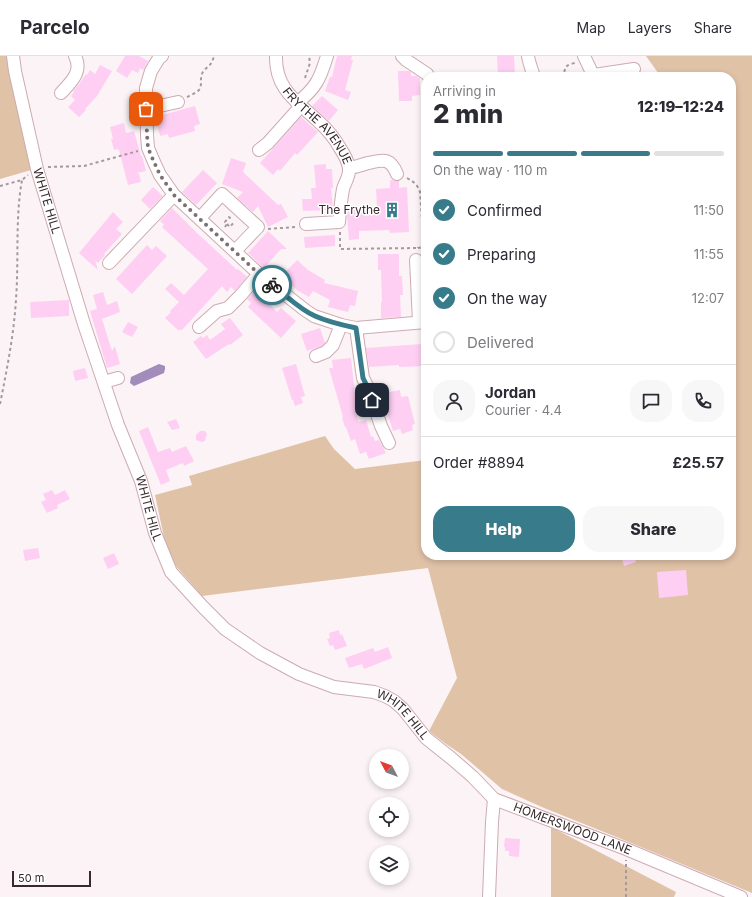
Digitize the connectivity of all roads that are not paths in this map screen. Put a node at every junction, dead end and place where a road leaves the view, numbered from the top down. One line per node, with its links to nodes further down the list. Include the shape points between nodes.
1 (13, 56): 35 (street, WHITE HILL, via 37,169)
2 (75, 56): 14 (street, via 78,71)
3 (276, 56): 16 (street, FRYTHE AVENUE, via 278,76)
4 (327, 56): 16 (street, via 315,86)
5 (402, 56): 10 (street)
6 (528, 56): 11 (street)
7 (159, 57): 17 (street, via 146,88)
8 (586, 60): 12 (street)
9 (634, 69): 13 (street)
10 (424, 72)
11 (532, 72)
12 (592, 72)
13 (617, 72)
14 (61, 93)
15 (178, 102): 17 (street)
16 (299, 105): 18 (street); 19 (street, FRYTHE AVENUE, via 328,130 343,153)
17 (146, 109): 21 (street, via 148,148 160,175)
18 (260, 150)
19 (349, 168): 20 (street, via 378,160 389,163); 23 (street, FRYTHE AVENUE, via 339,222)
20 (397, 174)
21 (174, 195): 22 (street); 26 (street)
22 (200, 218): 24 (street); 24 (street, via 222,194 236,215 258,227)
23 (306, 224)
24 (235, 252): 27 (street)
25 (416, 260): 28 (street)
26 (109, 263)
27 (259, 274): 30 (street, via 314,316); 31 (street, via 228,308 217,311)
28 (421, 312)
29 (421, 322): 32 (street)
30 (341, 325): 32 (street); 33 (street, via 333,345 326,352)
31 (199, 327)
32 (356, 328): 36 (street, via 363,378)
33 (316, 356)
34 (118, 378): 35 (street)
35 (104, 382): 37 (street, WHITE HILL, via 141,481 155,533 171,572 202,607 243,642 299,674 334,686 374,692 394,701 426,738 473,777)
36 (389, 443)
37 (494, 799): 38 (street); 39 (street, HOMERSWOOD LANE, via 626,849)
38 (489, 897)
39 (741, 897)

